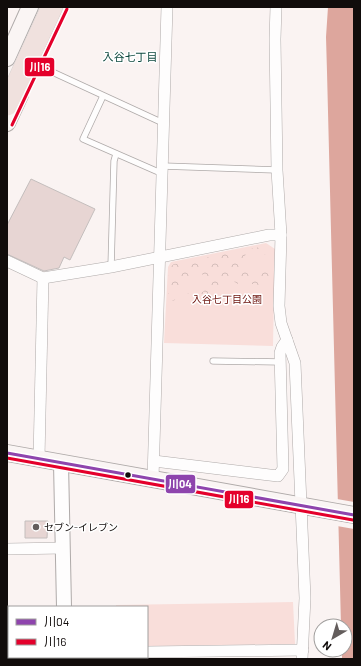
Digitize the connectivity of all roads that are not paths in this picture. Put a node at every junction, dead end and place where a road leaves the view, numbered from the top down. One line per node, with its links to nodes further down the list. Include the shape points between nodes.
1 (30, 7): 7 (main road)
2 (40, 7): 9 (highway)
3 (52, 7): 11 (highway)
4 (62, 7): 8 (main road)
5 (168, 7): 13 (street)
6 (276, 7): 16 (street)
7 (7, 58)
8 (35, 64): 10 (lane); 12 (main road)
9 (7, 77)
10 (103, 96): 13 (lane); 14 (lane, via 83,139)
11 (7, 105)
12 (7, 123)
13 (164, 124): 15 (street)
14 (116, 154): 15 (lane); 20 (lane)
15 (163, 170): 16 (lane); 18 (street)
16 (277, 170): 17 (street)
17 (281, 235): 18 (street, via 269,235); 22 (street, via 279,306)
18 (160, 257): 20 (street); 27 (street)
19 (7, 261): 21 (street)
20 (111, 266): 21 (street)
21 (43, 278): 26 (street)
22 (287, 340): 24 (street, via 282,347); 30 (street, via 295,364)
23 (213, 361): 24 (lane)
24 (281, 362): 27 (street, via 283,468 278,476)
25 (7, 453): 26 (main road)
26 (39, 458): 28 (main road)
27 (154, 461): 29 (street)
28 (61, 462): 29 (main road); 32 (street)
29 (153, 479): 30 (main road)
30 (307, 507): 31 (main road); 36 (street)
31 (354, 515)
32 (63, 548): 33 (street); 34 (street)
33 (7, 549)
34 (64, 606)
35 (148, 652): 36 (street)
36 (303, 655)

